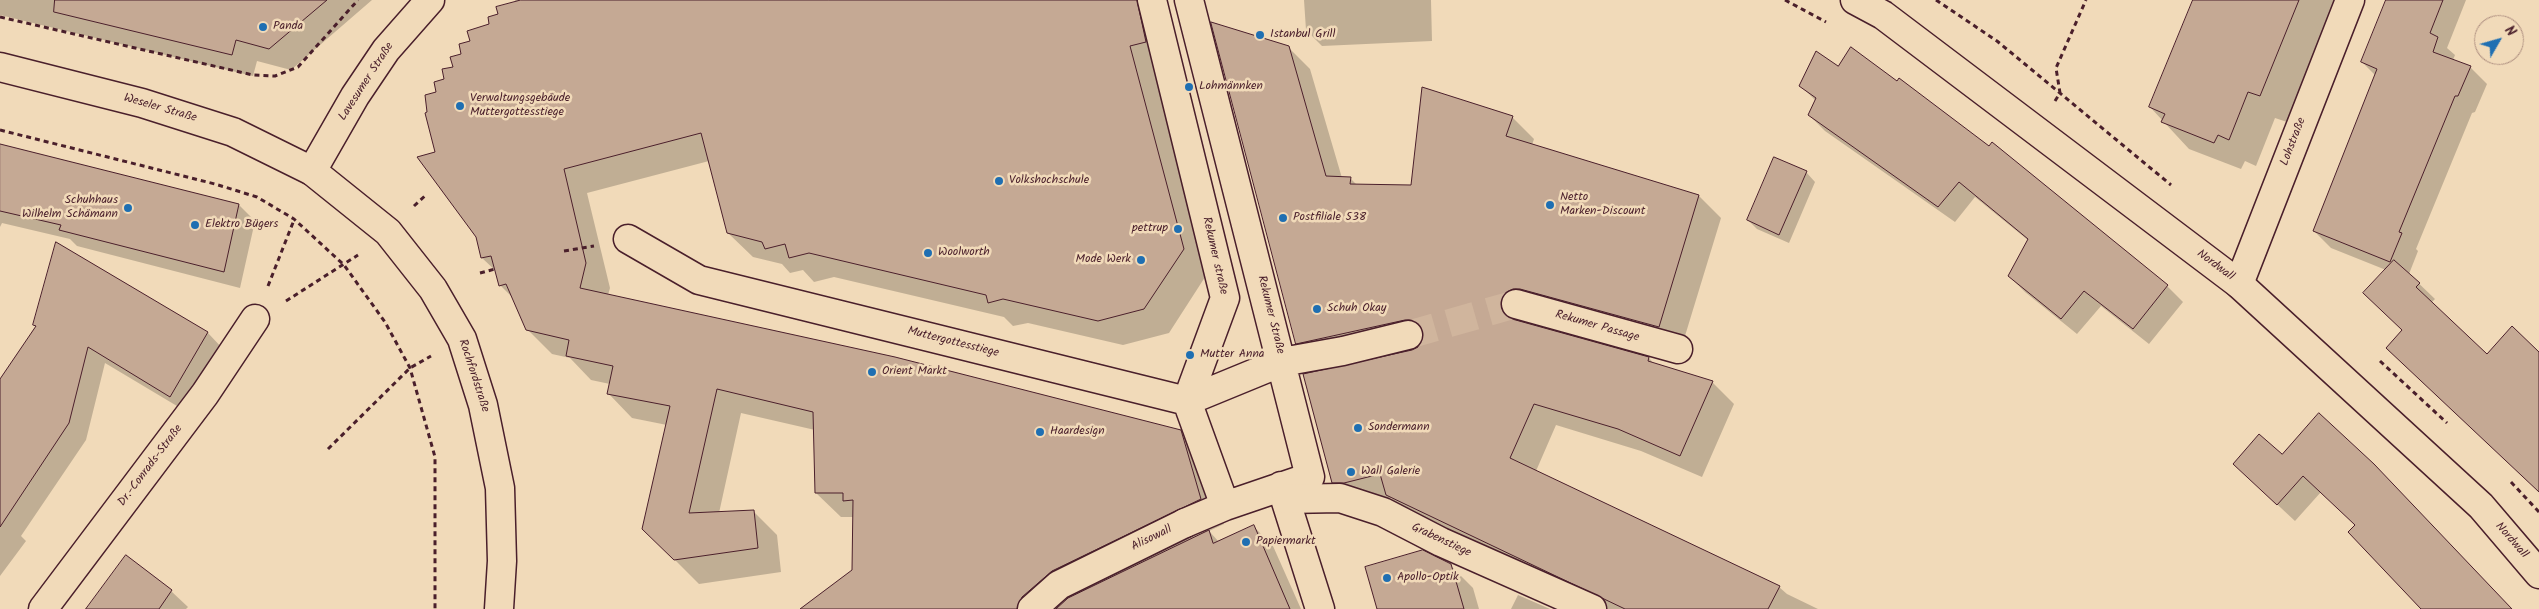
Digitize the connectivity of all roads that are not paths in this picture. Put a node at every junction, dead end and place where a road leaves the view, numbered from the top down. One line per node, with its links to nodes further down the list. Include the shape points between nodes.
1 (430, 0): 7 (street, Lavesumer Straße, via 386,50)
2 (1152, 0): 15 (street, Rekumer straße, via 1225,298)
3 (1189, 0): 14 (street, Rekumer Straße)
4 (1855, 0): 9 (street, Nordwall, via 1883,15)
5 (2350, 0): 9 (street, Lohstraße)
6 (0, 67): 7 (street, Weseler Straße, via 142,103 233,132)
7 (312, 170): 20 (street, Rochfordstraße, via 388,232 433,289 462,339 484,405 500,488 502,561)
8 (628, 239): 15 (street, Muttergottesstiege, via 699,280)
9 (2239, 284): 18 (street, Nordwall, via 2481,506)
10 (1516, 304): 13 (street, Rekumer Passage)
11 (255, 319): 19 (street, Dr.-Conrads-Straße, via 205,394)
12 (1408, 334): 14 (street)
13 (1678, 349)
14 (1282, 362): 15 (street); 16 (street, Rekumer Straße, via 1310,476)
15 (1188, 401): 17 (street)
16 (1283, 492): 17 (street, Alisowall); 22 (street); 23 (street, Grabenstiege, via 1340,498 1383,512 1441,542)
17 (1226, 506): 21 (street, Alisowall, via 1060,585)
18 (2539, 574)
19 (43, 609)
20 (499, 609)
21 (1032, 609)
22 (1320, 609)
23 (1592, 609)

